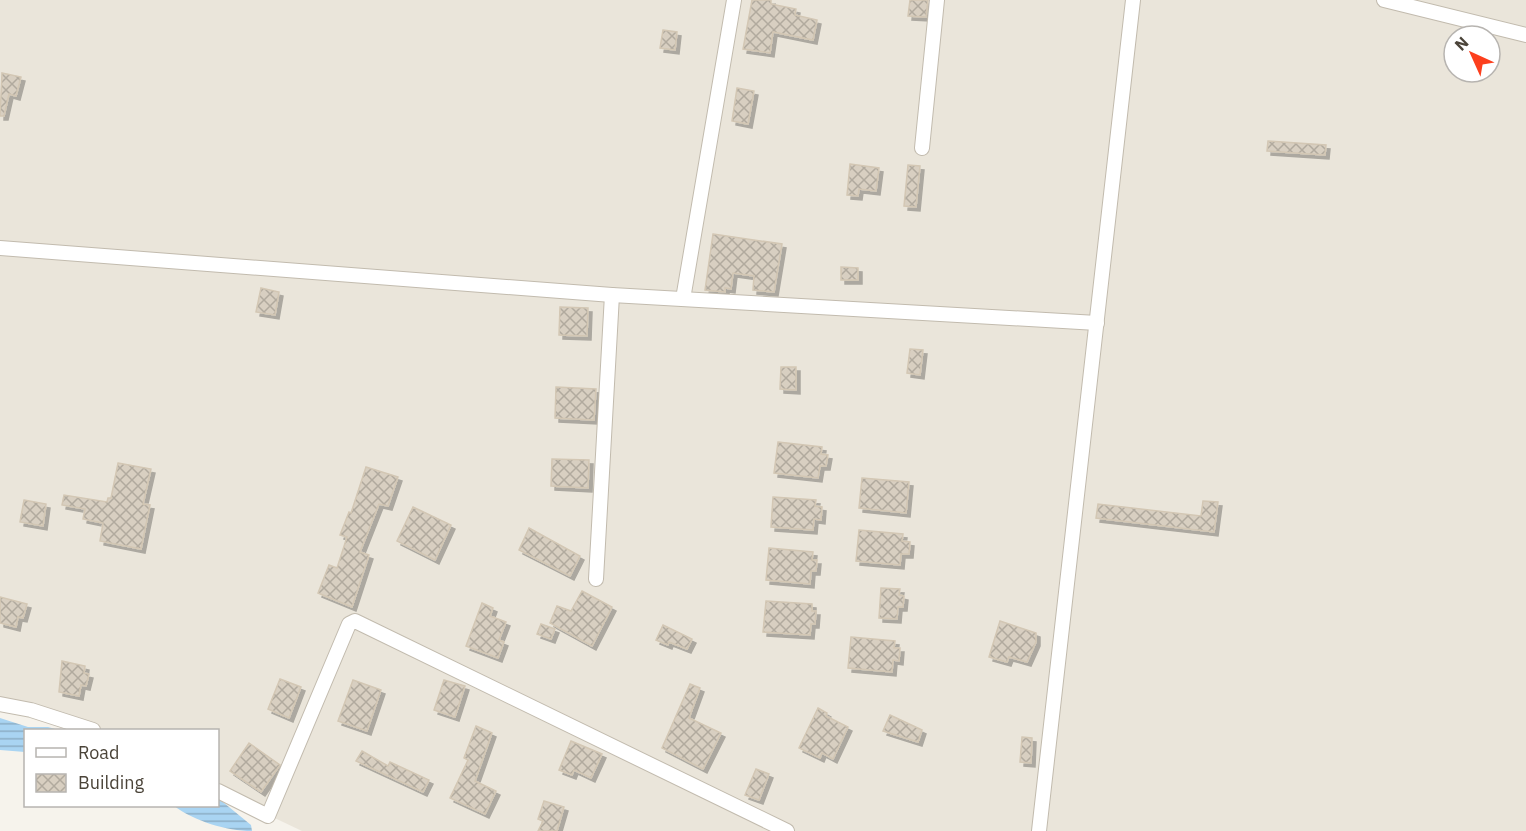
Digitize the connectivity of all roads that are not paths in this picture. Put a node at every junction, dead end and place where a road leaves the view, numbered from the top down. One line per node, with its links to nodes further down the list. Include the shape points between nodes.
1 (734, 0): 9 (street)
2 (937, 0): 6 (street)
3 (1133, 0): 10 (street)
4 (1384, 0): 5 (street)
5 (1526, 35)
6 (922, 148)
7 (0, 248): 8 (street)
8 (612, 295): 9 (street); 11 (street)
9 (683, 299): 10 (street)
10 (1098, 323): 16 (street)
11 (596, 579)
12 (0, 704): 13 (street)
13 (90, 729)
14 (219, 792): 15 (street, via 268,816 349,624 355,621)
15 (788, 831)
16 (1039, 831)

